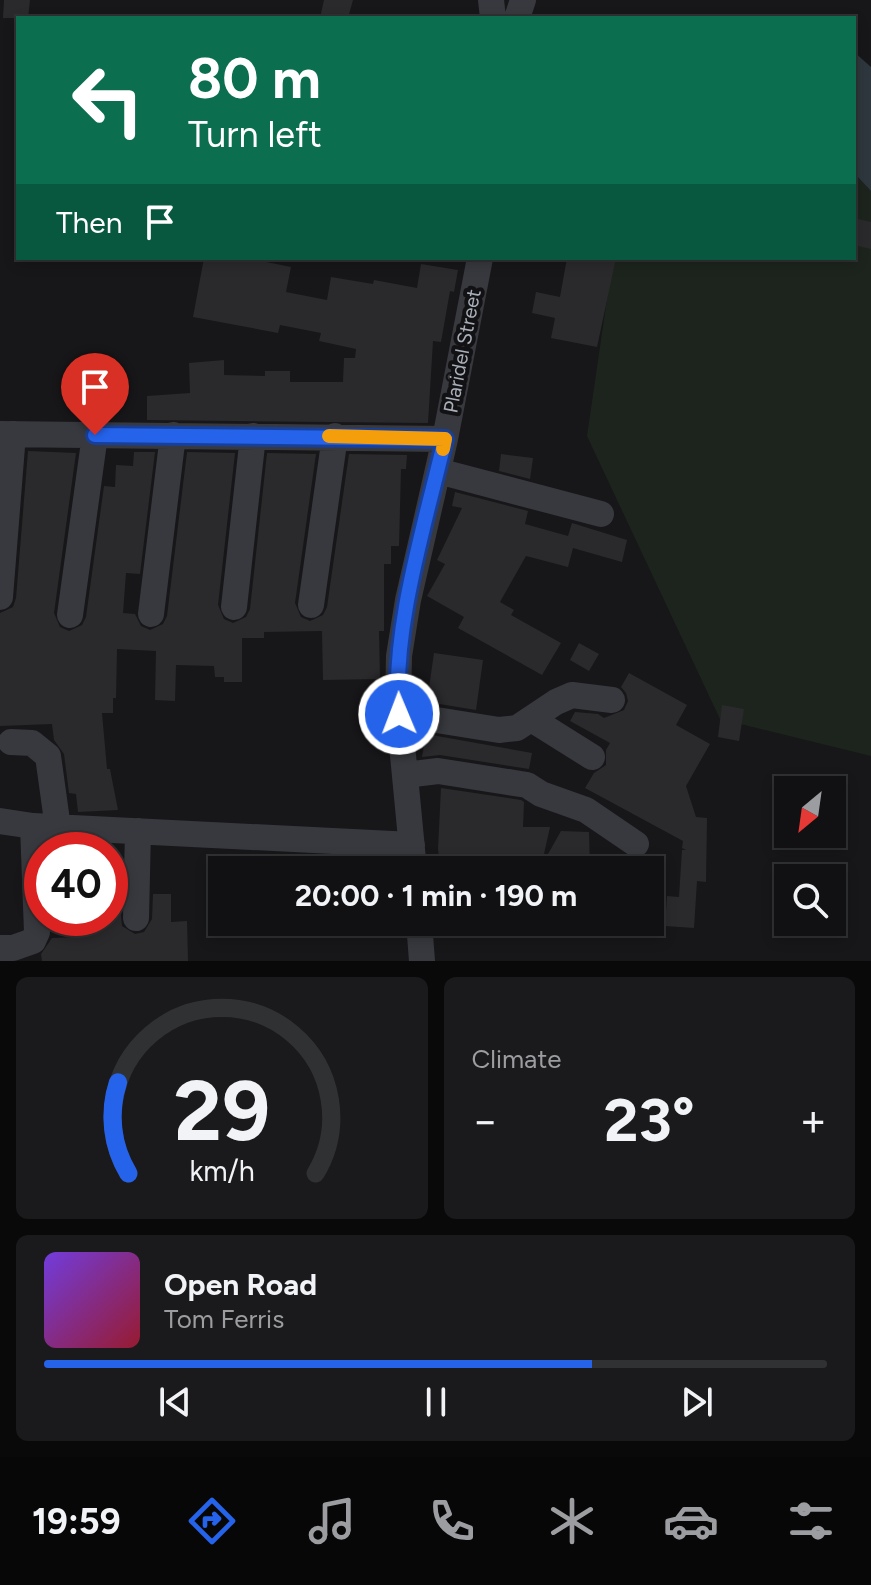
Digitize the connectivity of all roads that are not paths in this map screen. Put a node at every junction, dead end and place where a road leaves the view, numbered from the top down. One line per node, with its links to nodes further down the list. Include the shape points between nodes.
1 (480, 260): 7 (street, Plaridel Street)
2 (6, 434): 3 (street); 10 (street)
3 (95, 435): 4 (street); 14 (street)
4 (173, 435): 5 (street); 13 (street)
5 (253, 436): 6 (street); 12 (street)
6 (335, 436): 7 (street); 11 (street)
7 (445, 439): 8 (street, Plaridel Street)
8 (438, 471): 9 (street); 16 (street, Plaridel Street, via 399,656)
9 (601, 514)
10 (0, 597)
11 (311, 605)
12 (234, 607)
13 (151, 614)
14 (70, 615)
15 (612, 700): 17 (street, via 572,695)
16 (399, 714): 17 (street, via 499,730); 20 (street, Plaridel Street)
17 (533, 720): 19 (street)
18 (11, 742): 22 (street, via 32,743 48,756)
19 (592, 757)
20 (405, 775): 24 (street, via 438,771 527,785 586,810); 26 (street, Plaridel Street)
21 (0, 821): 22 (street)
22 (46, 827): 23 (street); 29 (street, via 37,932 33,941)
23 (138, 831): 25 (street); 27 (street)
24 (636, 844)
25 (402, 856)
26 (413, 856)
27 (136, 918)
28 (420, 936): 30 (street)
29 (0, 948)
30 (422, 961)

